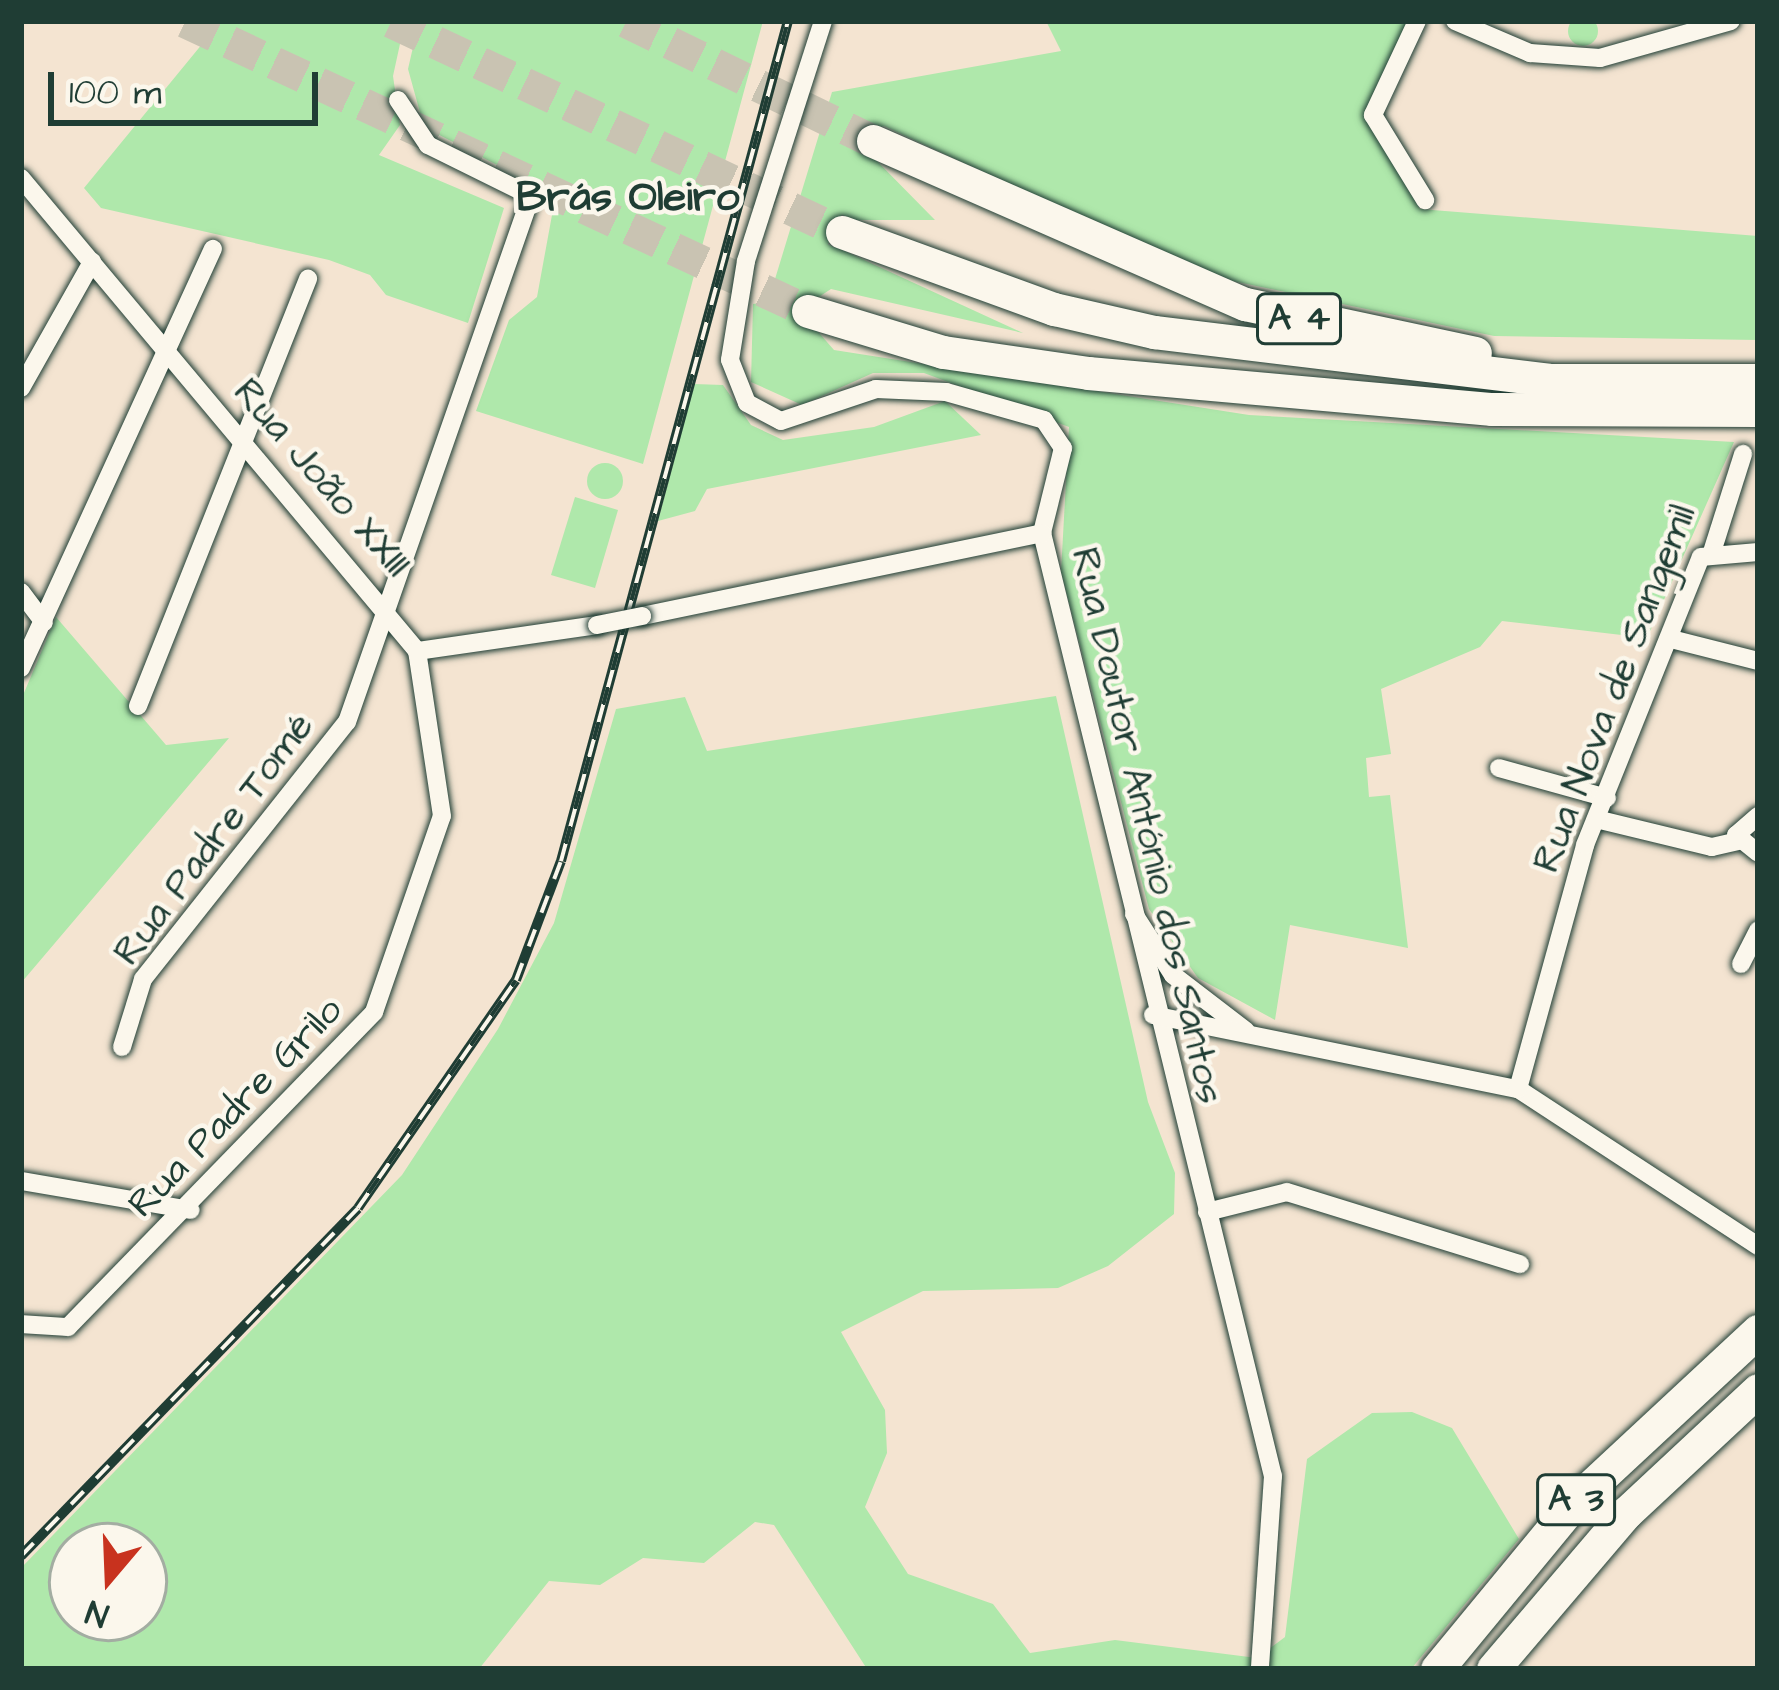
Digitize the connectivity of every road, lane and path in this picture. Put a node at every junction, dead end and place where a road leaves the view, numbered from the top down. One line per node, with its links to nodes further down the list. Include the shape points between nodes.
1 (823, 21): 21 (street, Rua Doutor António dos Santos, via 746,261 736,382 747,404 781,421 907,389 1044,420 1063,448)
2 (1417, 21): 8 (street, via 1373,115)
3 (1456, 21): 4 (street, via 1530,53 1600,58)
4 (1731, 21)
5 (398, 100): 25 (street, Rua Padre Tomé, via 428,146 531,196)
6 (873, 141): 15 (highway, A 4, via 1140,267 1335,328 1567,362)
7 (21, 178): 11 (street, Rua João XXIII)
8 (1425, 200)
9 (842, 232): 16 (highway, A 4, via 1054,309 1154,332 1463,373)
10 (213, 249): 14 (street)
11 (92, 262): 14 (street, Rua João XXIII); 17 (street)
12 (308, 279): 19 (street)
13 (808, 311): 18 (highway, A 4, via 943,352 1250,389 1576,413)
14 (169, 351): 19 (street, Rua João XXIII); 26 (street)
15 (1758, 364)
16 (1758, 380)
17 (21, 388)
18 (1758, 410)
19 (244, 440): 25 (street, Rua João XXIII); 31 (street)
20 (1743, 454): 22 (street, Rua Nova de Sangemil)
21 (1042, 533): 28 (street, bridge, via 597,625); 38 (street, Rua Doutor António dos Santos)
22 (1712, 552): 23 (street); 27 (street, Rua Nova de Sangemil)
23 (1758, 552)
24 (21, 592): 26 (street)
25 (387, 606): 28 (street, Rua João XXIII); 43 (street, Rua Padre Tomé, via 347,722 143,979)
26 (47, 615): 30 (street)
27 (1671, 639): 29 (street); 33 (street, Rua Nova de Sangemil)
28 (417, 651): 46 (street, Rua Padre Grilo, via 442,816 374,1012)
29 (1758, 661)
30 (21, 668)
31 (138, 706)
32 (1499, 768): 33 (street)
33 (1607, 798): 35 (street, Rua Nova de Sangemil)
34 (1758, 816): 36 (street, via 1740,823)
35 (1596, 819): 36 (street, via 1712,847); 44 (street, Rua Nova de Sangemil)
36 (1738, 841): 37 (street)
37 (1758, 853)
38 (1127, 904): 41 (street, Rua Doutor António dos Santos); 42 (street, via 1173,975)
39 (1758, 930): 40 (street)
40 (1741, 964)
41 (1153, 1015): 42 (street); 47 (street, Rua Doutor António dos Santos)
42 (1266, 1042): 44 (street)
43 (122, 1047)
44 (1518, 1089): 48 (street)
45 (21, 1181): 46 (street)
46 (191, 1210): 50 (street, Rua Padre Grilo, via 68,1327)
47 (1207, 1212): 49 (street, via 1302,1195); 53 (street, Rua Doutor António dos Santos, via 1273,1476)
48 (1757, 1245)
49 (1520, 1264)
50 (21, 1324)
51 (1758, 1330): 54 (highway, A 3, via 1577,1499)
52 (1758, 1390): 55 (highway, A 3, via 1626,1513)
53 (1260, 1669)
54 (1437, 1669)
55 (1493, 1669)

